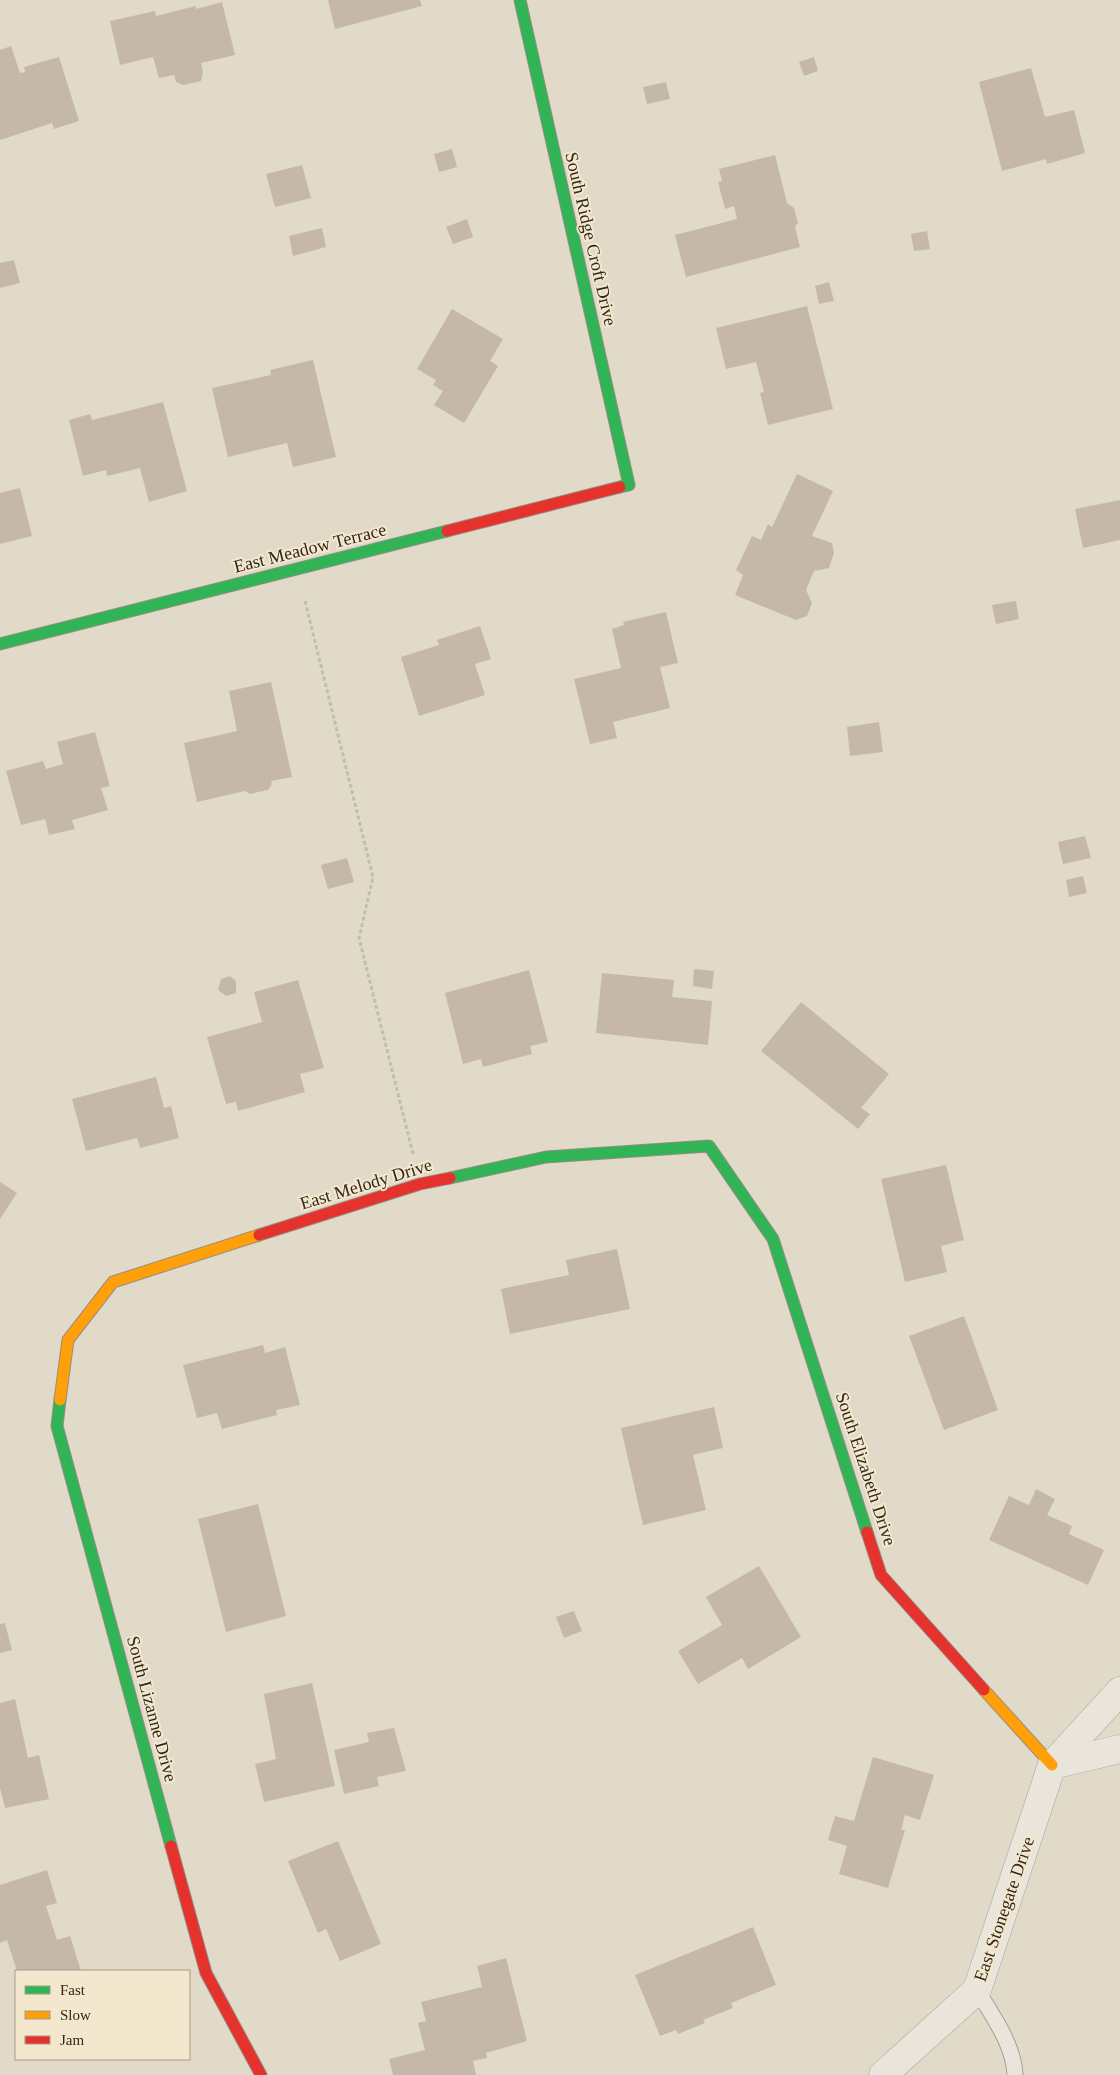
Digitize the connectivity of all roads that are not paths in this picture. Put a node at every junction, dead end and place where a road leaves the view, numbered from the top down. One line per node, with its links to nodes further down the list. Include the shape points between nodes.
1 (520, 0): 2 (street, South Ridge Croft Drive)
2 (629, 485): 3 (street, East Meadow Terrace)
3 (0, 644)
4 (709, 1146): 5 (street, East Melody Drive, via 546,1157 420,1184 113,1282); 8 (street, South Elizabeth Drive, via 773,1239 881,1574)
5 (68, 1340): 10 (street, South Lizanne Drive, via 57,1426 206,1973)
6 (1120, 1691): 8 (street, East Stonegate Drive)
7 (1120, 1749): 8 (street)
8 (1052, 1765): 9 (street, East Stonegate Drive)
9 (976, 1990): 11 (street, East Stonegate Drive); 12 (lane, via 1015,2062)
10 (261, 2075)
11 (883, 2075)
12 (1015, 2075)

